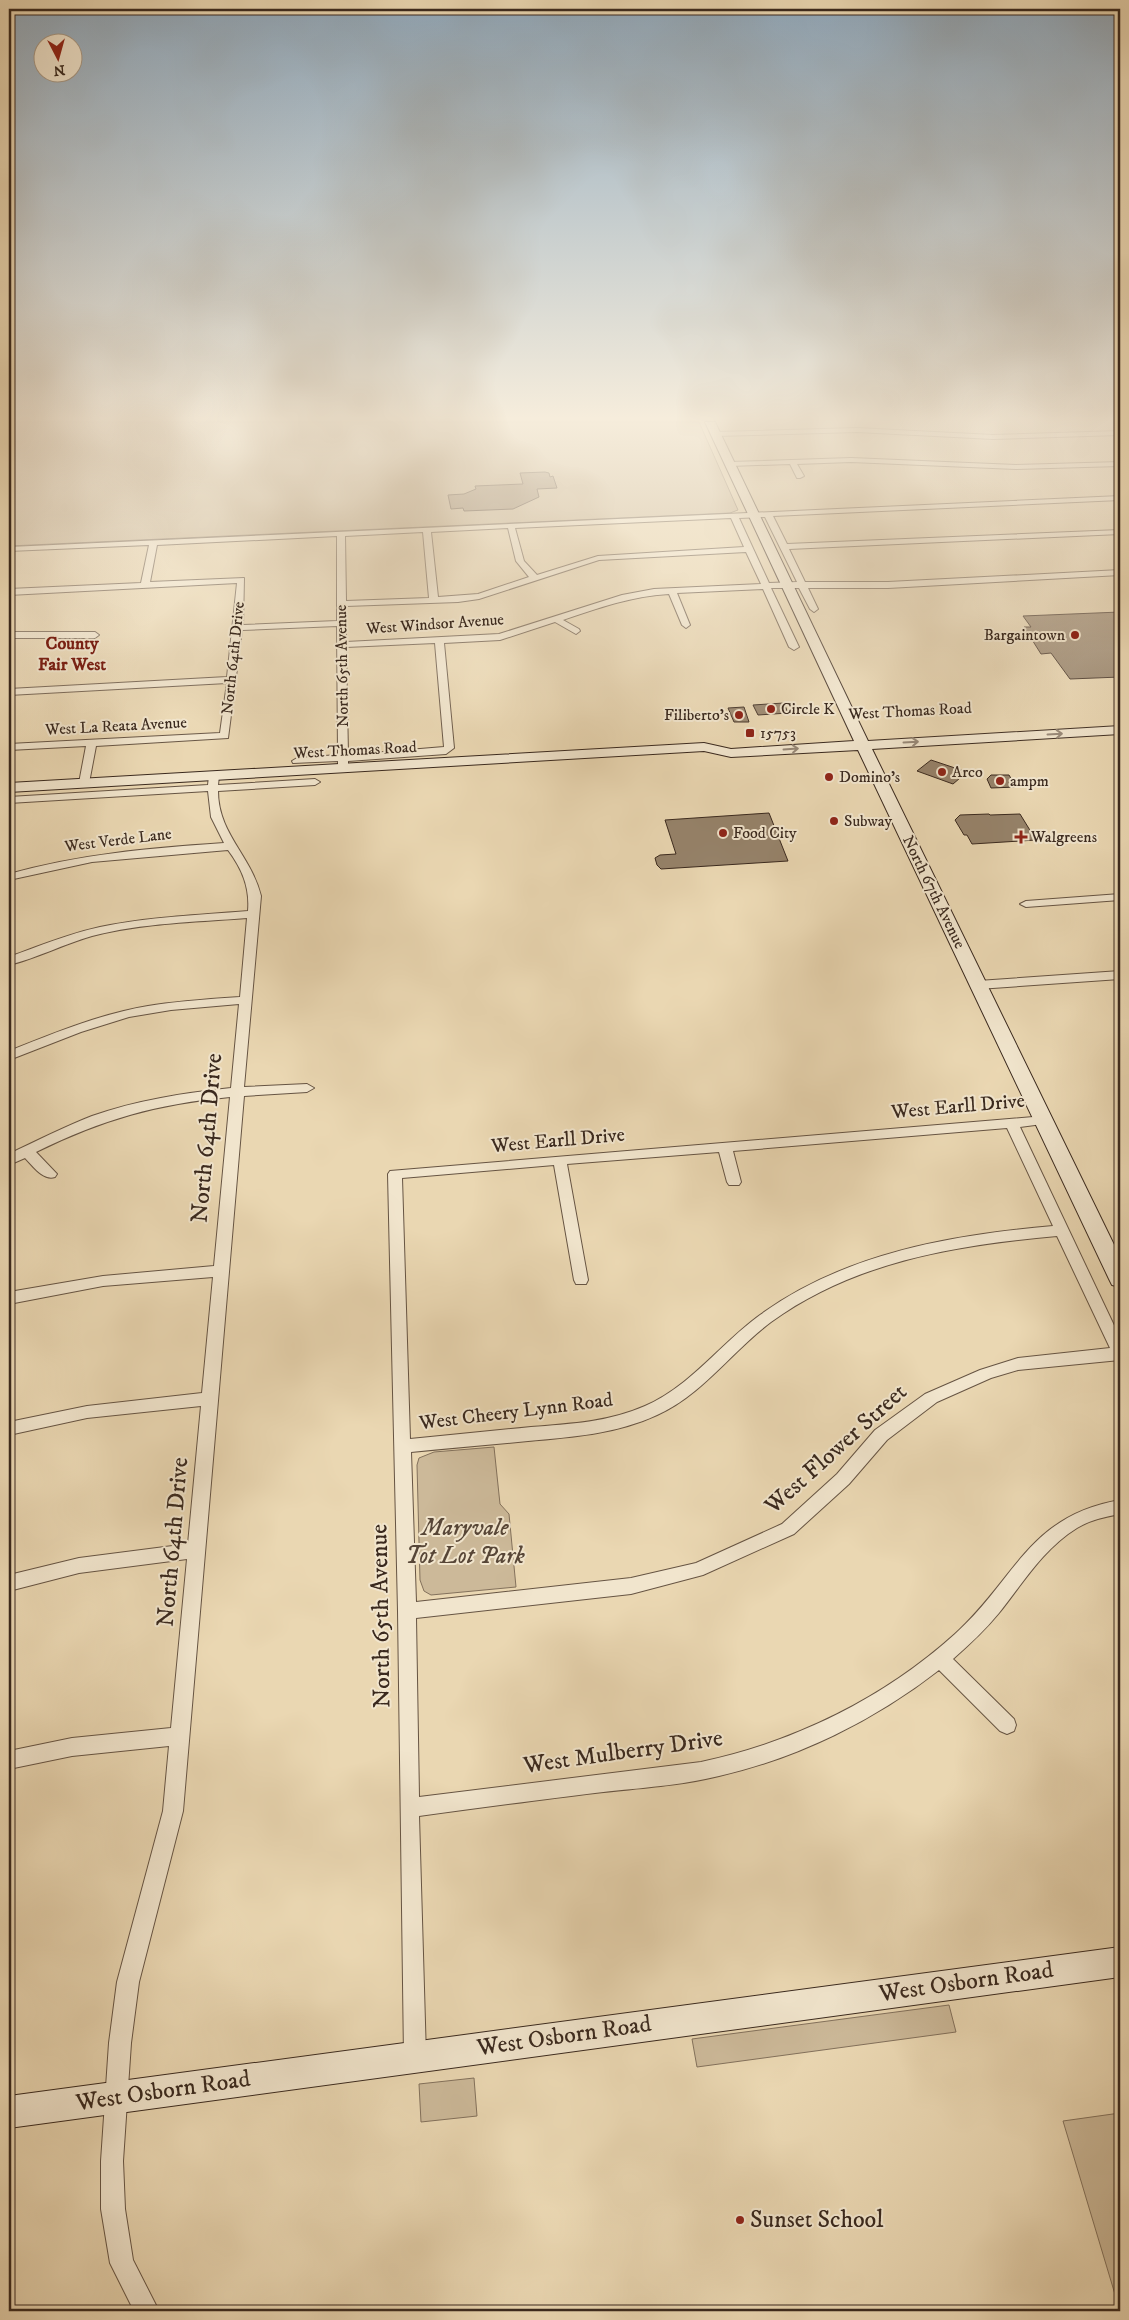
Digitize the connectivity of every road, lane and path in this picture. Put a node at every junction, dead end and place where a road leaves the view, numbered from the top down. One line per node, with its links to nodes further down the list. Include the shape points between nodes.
1 (421, 530): 8 (street)
2 (427, 530): 21 (street)
3 (512, 530): 14 (street, via 518,561 523,570)
4 (740, 530): 12 (street)
5 (759, 530): 17 (main road, North 67th Avenue)
6 (776, 530): 10 (street)
7 (1120, 532): 10 (street)
8 (341, 534): 9 (street); 22 (street, North 65th Avenue)
9 (154, 542): 11 (street); 15 (street)
10 (784, 547): 16 (street)
11 (9, 549)
12 (749, 549): 14 (street, via 606,557); 18 (street)
13 (1120, 573): 16 (street, West Windsor Avenue, via 888,585)
14 (534, 577): 21 (street, via 479,596)
15 (145, 584): 20 (street); 27 (street, North 64th Drive, via 241,580)
16 (802, 584): 17 (street, West Windsor Avenue); 23 (street)
17 (786, 585): 18 (street, West Windsor Avenue); 39 (main road, North 67th Avenue)
18 (766, 586): 19 (street, West Windsor Avenue); 33 (street)
19 (672, 591): 24 (street, West Windsor Avenue, via 622,598); 26 (street)
20 (9, 592)
21 (434, 600): 22 (street)
22 (341, 604): 25 (street, North 65th Avenue)
23 (814, 609)
24 (558, 620): 28 (street); 31 (street, West Windsor Avenue, via 500,637)
25 (342, 624): 27 (street, West Windsor Avenue); 32 (street, North 65th Avenue)
26 (686, 625)
27 (238, 628): 34 (street, North 64th Drive)
28 (576, 631)
29 (9, 635): 30 (street)
30 (95, 635)
31 (439, 641): 32 (street, West Windsor Avenue); 43 (street, West Thomas Road, via 449,748 446,751)
32 (342, 645): 43 (street, North 65th Avenue)
33 (794, 647)
34 (231, 680): 35 (street); 38 (street, North 64th Drive)
35 (9, 692)
36 (1120, 717): 39 (main road, West Thomas Road)
37 (1120, 730): 39 (main road, West Thomas Road, one-way to 37)
38 (224, 736): 40 (street, West La Reata Avenue)
39 (860, 738): 43 (main road, West Thomas Road, via 730,752 704,747); 56 (main road, North 67th Avenue)
40 (92, 742): 41 (street, West La Reata Avenue); 46 (street)
41 (9, 747)
42 (297, 761): 43 (street, West Thomas Road)
43 (343, 763): 44 (main road, West Thomas Road)
44 (213, 782): 45 (street, West Thomas Road); 46 (main road, West Thomas Road); 48 (street, West Thomas Road); 49 (street, North 64th Drive, via 217,820)
45 (315, 782)
46 (84, 783): 47 (main road, West Thomas Road)
47 (9, 788)
48 (9, 800)
49 (233, 846): 50 (street, West Verde Lane, via 103,855); 53 (street, North 64th Drive, via 247,866 253,885)
50 (9, 877)
51 (1120, 897): 52 (street)
52 (1026, 904)
53 (254, 914): 54 (street, via 120,927 78,936); 57 (street, North 64th Drive)
54 (9, 961)
55 (1120, 975): 56 (street)
56 (978, 985): 61 (main road, North 67th Avenue)
57 (245, 1000): 58 (street, via 171,1006 126,1015 72,1030); 60 (street, North 64th Drive)
58 (9, 1056)
59 (307, 1088): 60 (street)
60 (238, 1091): 64 (street, via 162,1102 110,1114); 71 (street, North 64th Drive)
61 (1045, 1120): 62 (street, West Earll Drive); 72 (main road, North 67th Avenue)
62 (1012, 1123): 63 (street, West Earll Drive); 70 (street)
63 (725, 1147): 66 (street, West Earll Drive); 69 (street)
64 (27, 1151): 65 (street); 67 (street)
65 (9, 1160)
66 (560, 1161): 68 (street, West Earll Drive); 73 (street)
67 (50, 1174)
68 (395, 1174): 78 (street, North 65th Avenue)
69 (734, 1182)
70 (1063, 1230): 75 (street); 78 (street, West Cheery Lynn Road, via 988,1237 922,1248 842,1275 777,1310 728,1349 681,1394 646,1414 594,1428)
71 (220, 1270): 74 (street, via 103,1281); 76 (street, North 64th Drive)
72 (1120, 1279)
73 (581, 1280)
74 (9, 1298)
75 (1120, 1354): 82 (street, West Flower Street, via 1018,1364 931,1398 882,1435 843,1479 788,1529 704,1567 631,1586)
76 (210, 1399): 77 (street, via 87,1412); 80 (street, North 64th Drive)
77 (9, 1428)
78 (402, 1446): 82 (street, North 65th Avenue)
79 (1120, 1507): 83 (street, West Mulberry Drive, via 1089,1514 1051,1535 975,1626)
80 (197, 1551): 81 (street, via 101,1560); 85 (street, North 64th Drive)
81 (9, 1583)
82 (407, 1611): 87 (street, North 65th Avenue)
83 (939, 1658): 84 (street); 87 (street, West Mulberry Drive, via 909,1682 850,1718 794,1744 748,1758 703,1770)
84 (1007, 1725)
85 (180, 1736): 86 (street, via 102,1743); 90 (street, North 64th Drive, via 173,1811 128,1982)
86 (9, 1760)
87 (408, 1808): 89 (street, North 65th Avenue)
88 (1120, 1962): 89 (main road, West Osborn Road)
89 (415, 2057): 90 (main road, West Osborn Road)
90 (116, 2098): 91 (main road, West Osborn Road); 92 (street, North 64th Drive, via 113,2210 122,2263)
91 (9, 2112)
92 (147, 2311)

